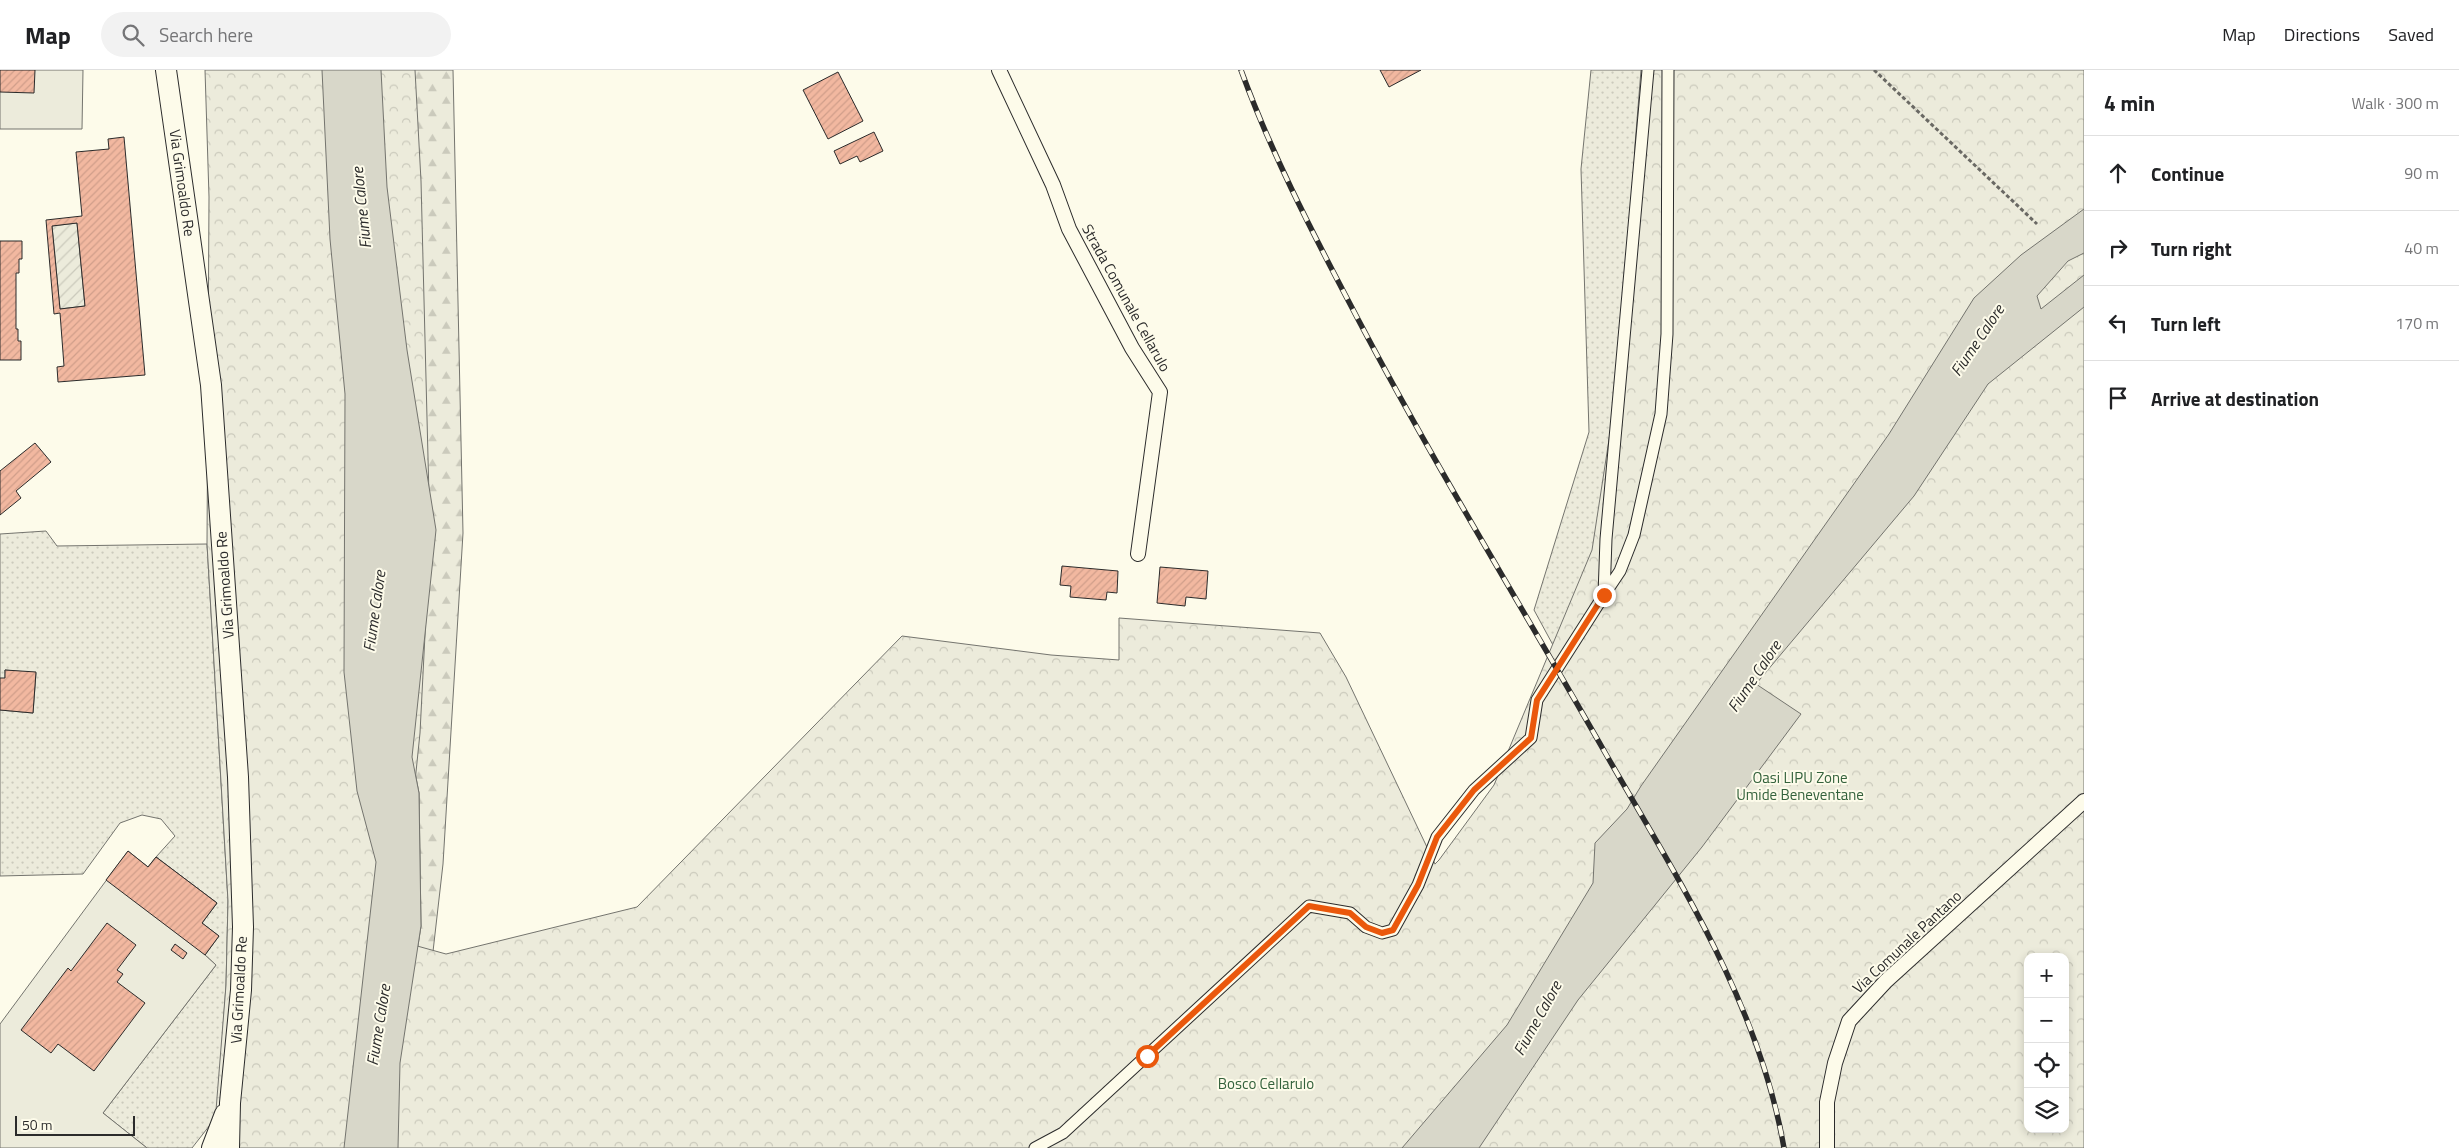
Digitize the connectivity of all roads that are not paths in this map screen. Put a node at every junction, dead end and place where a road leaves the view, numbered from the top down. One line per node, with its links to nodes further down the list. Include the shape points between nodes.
1 (166, 70): 8 (main road, Via Grimoaldo Re, via 211,385 238,777 243,927 241,990)
2 (999, 70): 5 (street, Strada Comunale Cellarulo, via 1053,185 1069,229 1132,348 1160,392)
3 (1648, 70): 6 (street, via 1606,539)
4 (1668, 70): 6 (street, via 1667,334 1660,414 1634,535 1620,571)
5 (1138, 554)
6 (1604, 595): 11 (street, via 1537,700 1531,738 1474,790 1437,837 1418,885 1393,930 1382,933 1366,927 1350,913 1309,906 1063,1133)
7 (2084, 801): 12 (street, Via Comunale Pantano, via 1886,980 1849,1021 1827,1102)
8 (230, 1103): 9 (main road, Via Grimoaldo Re); 10 (main road, Via Grimoaldo Re)
9 (212, 1148)
10 (229, 1148)
11 (1035, 1148)
12 (1827, 1148)

